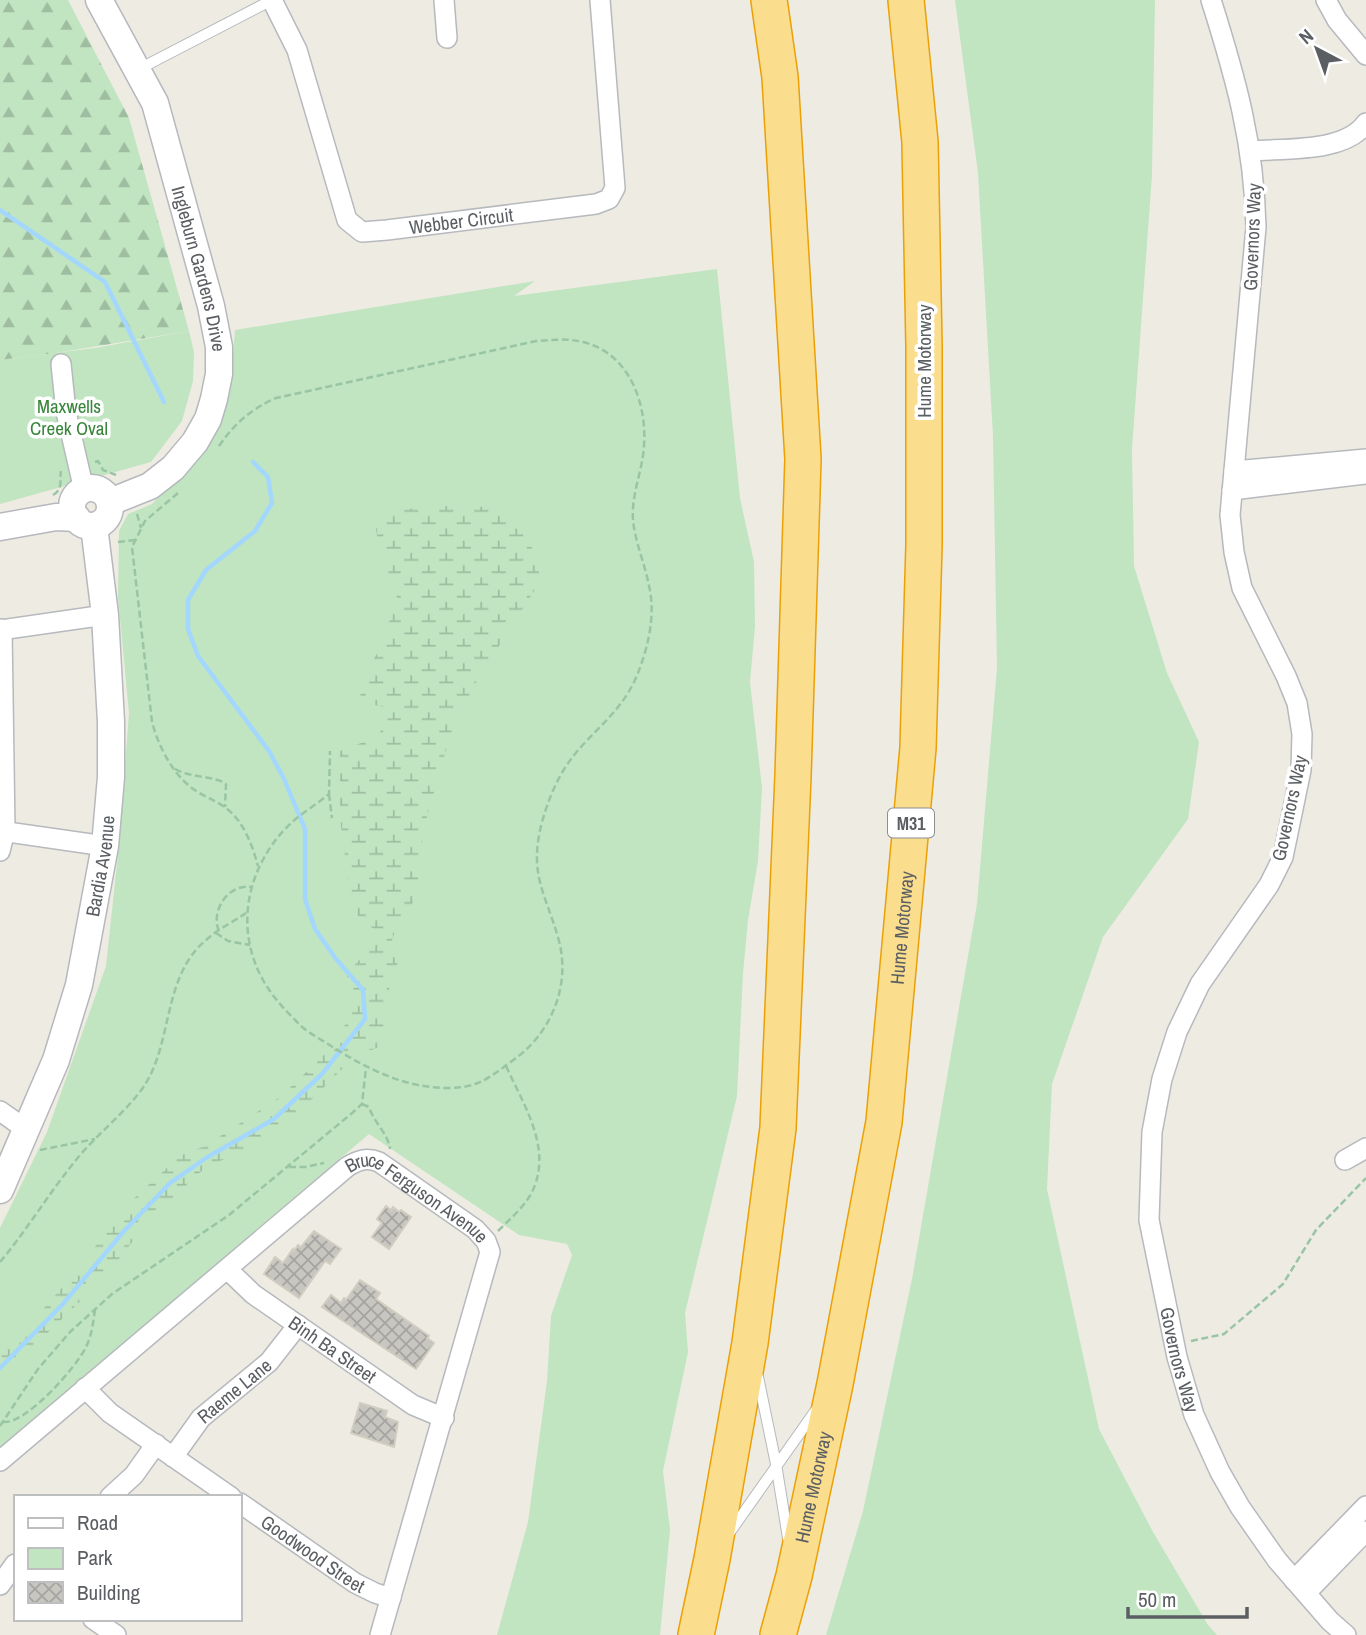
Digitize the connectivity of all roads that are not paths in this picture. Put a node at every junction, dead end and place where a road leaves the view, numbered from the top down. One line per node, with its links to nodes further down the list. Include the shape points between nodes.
1 (99, 0): 11 (street, Ingleburn Gardens Drive)
2 (272, 0): 4 (street, Webber Circuit, via 297,50 347,220 362,232 609,199 615,188); 11 (lane)
3 (444, 0): 9 (street)
4 (600, 0)
5 (769, 0): 34 (highway, via 780,77 803,459 778,1128)
6 (906, 0): 35 (highway, Hume Motorway / M31, via 920,142 924,332 918,748 884,1122)
7 (1211, 0): 13 (street, Governors Way, via 1240,93)
8 (1326, 0): 10 (street, via 1336,20)
9 (447, 38)
10 (1366, 55)
11 (137, 70): 19 (street, Ingleburn Gardens Drive, via 155,103 211,306 219,374 208,419 173,468 150,486)
12 (1366, 123): 13 (street, via 1359,132 1335,144)
13 (1251, 151): 17 (street, Governors Way, via 1256,227)
14 (61, 363): 18 (street, via 66,412)
15 (1366, 459): 17 (street)
16 (1366, 474): 17 (street)
17 (1233, 480): 51 (street, Governors Way, via 1230,515 1242,589 1297,703 1301,770 1283,857 1269,885 1200,984 1177,1032 1152,1132 1149,1220 1174,1345 1194,1415 1240,1507)
18 (84, 490): 19 (street, via 96,489); 20 (street, via 75,498 72,510)
19 (110, 502): 20 (street, via 109,515 100,524)
20 (85, 522): 21 (street, via 56,517); 22 (street, Bardia Avenue)
21 (0, 527)
22 (105, 615): 23 (street); 25 (street, Bardia Avenue, via 111,763)
23 (1, 629): 24 (street)
24 (2, 831): 25 (street); 26 (street)
25 (105, 846): 28 (street, Bardia Avenue, via 79,985)
26 (0, 851)
27 (0, 1111): 28 (street)
28 (31, 1139): 31 (street, Bardia Avenue)
29 (1366, 1148): 30 (street)
30 (1345, 1160)
31 (0, 1190)
32 (227, 1269): 33 (street, Binh Ba Street, via 253,1294); 36 (street, Bruce Ferguson Avenue); 37 (street, Bruce Ferguson Avenue, via 354,1162 373,1160 388,1169 475,1229 489,1246 490,1258)
33 (298, 1325): 37 (street, Binh Ba Street, via 413,1405); 39 (street, Raeme Lane, via 269,1362 201,1418)
34 (750, 1343): 41 (lane); 47 (highway)
35 (835, 1384): 41 (lane); 49 (highway, Hume Motorway / M31)
36 (86, 1388): 38 (street, via 110,1413); 40 (street, Bruce Ferguson Avenue)
37 (444, 1418): 52 (street, Bruce Ferguson Avenue)
38 (156, 1444): 39 (street); 42 (street, via 134,1475)
39 (173, 1457): 43 (street)
40 (0, 1461)
41 (776, 1464): 47 (lane); 49 (lane)
42 (112, 1495)
43 (227, 1495)
44 (242, 1504): 52 (street, Goodwood Street, via 355,1583)
45 (1366, 1506): 51 (street)
46 (1366, 1531): 51 (street)
47 (712, 1559): 56 (highway)
48 (10, 1561): 50 (street)
49 (794, 1576): 57 (highway, Hume Motorway / M31)
50 (0, 1586)
51 (1300, 1586): 58 (street, Governors Way)
52 (391, 1598): 55 (street, Bruce Ferguson Avenue)
53 (96, 1621): 54 (street)
54 (116, 1635)
55 (380, 1635)
56 (696, 1635)
57 (778, 1635)
58 (1346, 1635)

